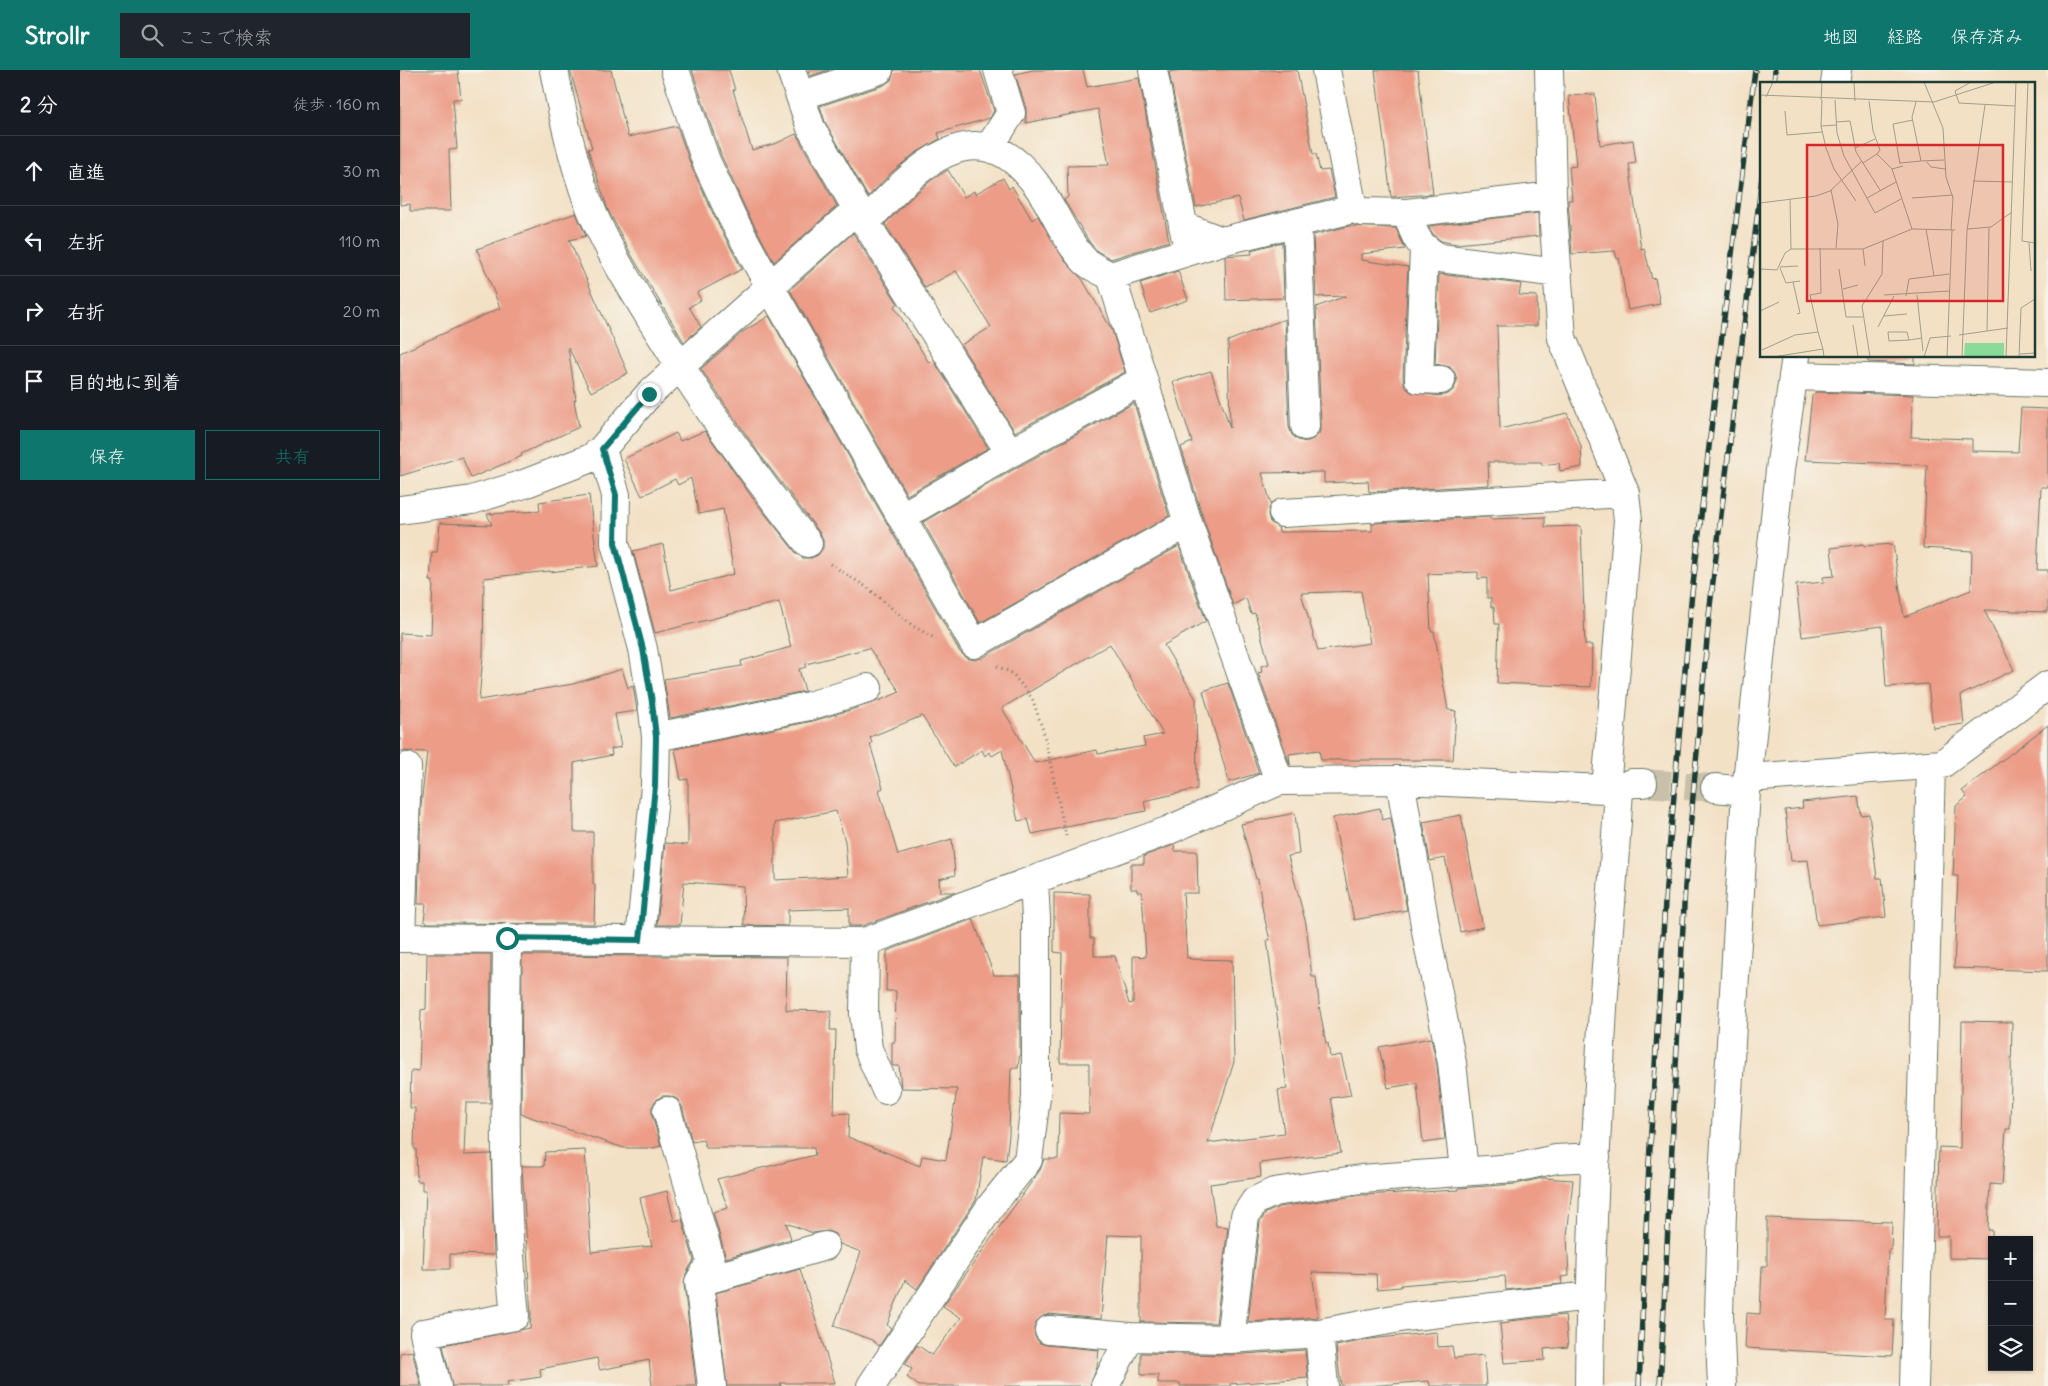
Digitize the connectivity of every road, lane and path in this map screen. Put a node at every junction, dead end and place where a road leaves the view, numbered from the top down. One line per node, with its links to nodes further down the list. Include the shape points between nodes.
1 (554, 70): 21 (street, via 587,199 622,272)
2 (675, 70): 20 (street, via 706,161)
3 (791, 70): 9 (street)
4 (879, 70): 9 (street)
5 (998, 70): 10 (street, via 1011,113)
6 (1153, 70): 16 (street)
7 (1326, 70): 12 (street)
8 (1549, 70): 11 (street)
9 (800, 96): 14 (street, via 812,128)
10 (990, 146): 14 (street, via 966,147 937,156); 19 (street, via 1012,159 1035,183 1086,262)
11 (1552, 196): 13 (street); 18 (street)
12 (1353, 208): 13 (street, via 1362,212); 15 (street)
13 (1407, 213): 17 (street, via 1413,232)
14 (861, 216): 20 (street); 28 (street)
15 (1296, 223): 16 (street, via 1222,241); 26 (street)
16 (1186, 239): 19 (street)
17 (1424, 249): 18 (street, via 1440,258); 24 (street, via 1418,379)
18 (1558, 273): 29 (street, via 1562,338)
19 (1111, 276): 23 (street)
20 (770, 288): 21 (street); 32 (street)
21 (680, 366): 27 (street, via 649,394); 34 (street, via 770,496)
22 (1795, 366): 25 (street); 44 (street, via 1779,480)
23 (1143, 380): 28 (street); 33 (street)
24 (1441, 380)
25 (2048, 383)
26 (1304, 426)
27 (602, 449): 30 (street, via 591,458 472,500); 39 (street, via 616,495 615,543 643,649)
28 (1010, 453): 32 (street)
29 (1624, 493): 31 (street); 45 (street, via 1628,520)
30 (400, 510)
31 (1283, 513)
32 (901, 517): 33 (street, via 974,644)
33 (1188, 523): 43 (street)
34 (808, 543): 35 (path, via 836,569 868,588 913,626)
35 (939, 640)
36 (994, 665): 47 (path, via 1012,672 1032,698 1043,730)
37 (2048, 685): 40 (street, via 1942,764)
38 (868, 688): 39 (street, via 809,706)
39 (656, 737): 51 (street, via 655,786)
40 (1931, 766): 44 (street); 71 (street)
41 (407, 767): 49 (street)
42 (1400, 780): 43 (street); 45 (street); 56 (street, via 1452,1063)
43 (1279, 781): 47 (street, via 1167,831)
44 (1747, 785): 46 (street); 70 (street, via 1722,1176 1719,1316)
45 (1622, 787): 55 (street)
46 (1715, 788)
47 (1072, 866): 48 (street)
48 (1034, 880): 52 (street); 66 (street, via 1036,1097 1028,1160 991,1206)
49 (401, 938): 50 (street)
50 (507, 938): 51 (street); 64 (street, via 506,1182 516,1316 424,1333)
51 (640, 940): 52 (street)
52 (865, 942): 53 (street, via 864,1014 868,1049)
53 (886, 1090)
54 (667, 1111): 58 (street, via 711,1262)
55 (1596, 1156): 56 (street, via 1556,1158 1515,1168); 59 (street)
56 (1464, 1170): 63 (street, via 1352,1180 1274,1192 1255,1201 1246,1216)
57 (824, 1246): 58 (street)
58 (699, 1282): 65 (street)
59 (1590, 1296): 61 (street, via 1405,1318); 69 (street)
60 (1049, 1330): 62 (street)
61 (1319, 1333): 63 (street); 68 (street)
62 (1130, 1337): 63 (street); 67 (street)
63 (1230, 1339)
64 (437, 1386)
65 (712, 1386)
66 (871, 1386)
67 (1105, 1386)
68 (1324, 1386)
69 (1589, 1386)
70 (1722, 1386)
71 (1914, 1386)

